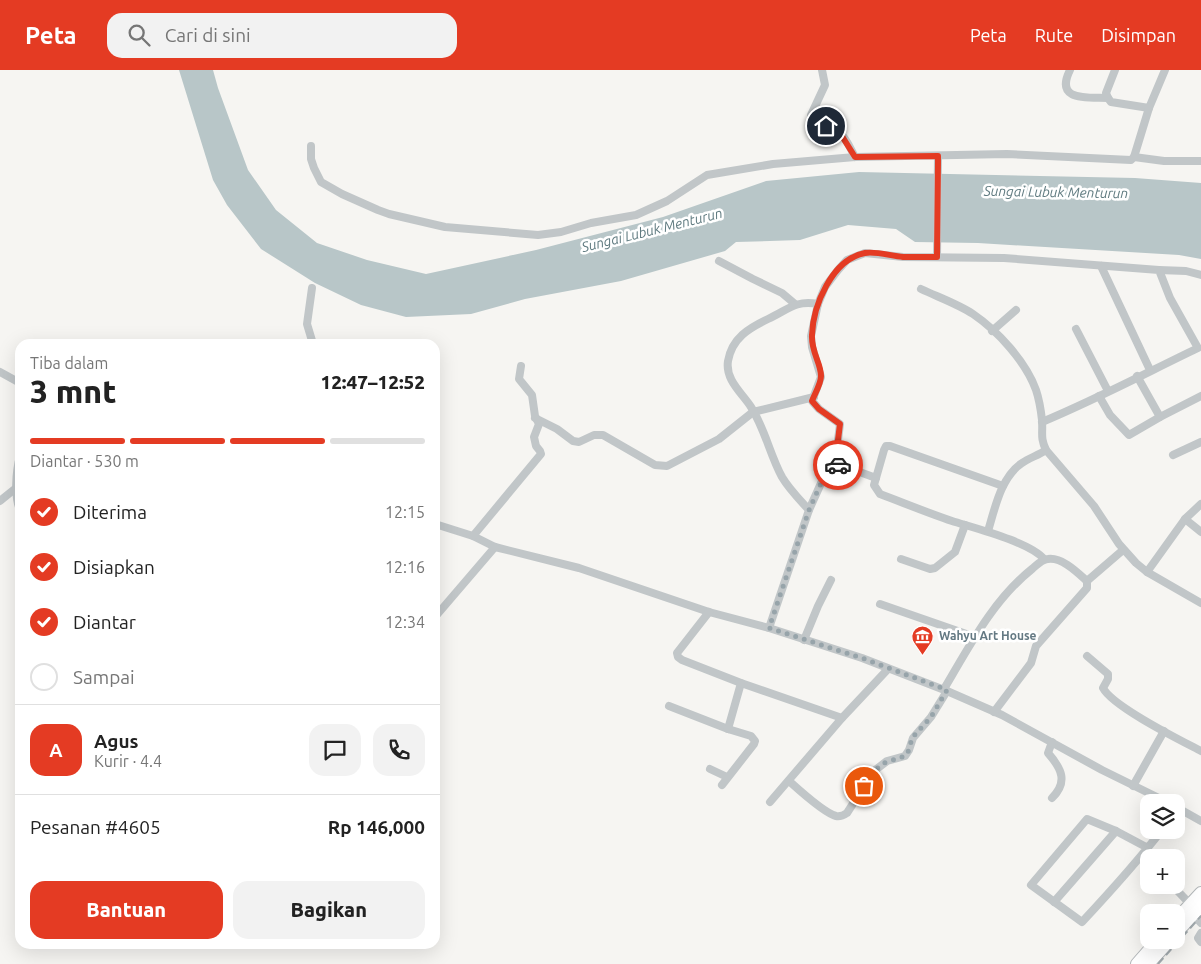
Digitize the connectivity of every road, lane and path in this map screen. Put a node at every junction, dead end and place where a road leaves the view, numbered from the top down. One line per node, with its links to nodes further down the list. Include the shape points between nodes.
1 (822, 70): 9 (street, via 825,85 811,117 814,122 840,133)
2 (1070, 70): 5 (street, via 1066,77 1070,94 1077,98)
3 (1115, 70): 5 (street, via 1106,93)
4 (1164, 70): 6 (street)
5 (1108, 98): 6 (street, via 1111,102)
6 (1149, 108): 8 (street)
7 (311, 146): 9 (street, via 311,159 321,182 378,210 445,227 538,235 636,215 666,201 707,175 773,164)
8 (1134, 156): 10 (street, via 1125,161 1007,154); 11 (street, via 1164,161)
9 (855, 157): 10 (street)
10 (938, 159): 12 (street)
11 (1201, 161)
12 (937, 254): 14 (street); 20 (street, via 903,257 865,253 847,260 825,287)
13 (719, 261): 19 (street, via 782,293)
14 (1100, 266): 15 (street); 27 (street)
15 (1159, 270): 16 (street); 25 (street, via 1170,298)
16 (1201, 275)
17 (312, 288): 24 (street, via 307,324)
18 (922, 289): 23 (street, via 973,314)
19 (795, 304): 20 (street); 35 (street, via 749,328 739,336 730,351 729,376)
20 (818, 304): 32 (street, via 812,347 821,377)
21 (1016, 310): 23 (street)
22 (1076, 329): 31 (street)
23 (992, 330): 38 (street, via 1028,372 1036,391)
24 (312, 339)
25 (1200, 347): 27 (street)
26 (521, 366): 37 (street, via 519,379 532,395)
27 (1150, 370): 29 (street)
28 (0, 372): 30 (street)
29 (1138, 376): 31 (street); 36 (street)
30 (15, 380)
31 (1108, 391): 33 (street)
32 (814, 396): 35 (street); 42 (street, via 814,405 841,426 836,456)
33 (1099, 396): 36 (street, via 1110,415 1129,435); 38 (street)
34 (1201, 396): 36 (street)
35 (754, 412): 37 (street, via 718,439 662,467 603,435 573,441); 48 (street, via 782,478)
36 (1160, 417)
37 (535, 418): 54 (street, via 539,424 534,442 540,451 539,457)
38 (1042, 422): 40 (street)
39 (1201, 442): 41 (street)
40 (1046, 450): 44 (street, via 1023,462); 56 (street, via 1094,506)
41 (1173, 455)
42 (838, 464): 43 (street); 48 (street, via 822,481)
43 (876, 478): 44 (street, via 884,450 890,446); 50 (street, via 874,485 880,494)
44 (1003, 486): 52 (street)
45 (15, 489): 46 (street)
46 (0, 501)
47 (1201, 504): 49 (street)
48 (809, 510): 66 (street)
49 (1186, 519): 53 (street); 59 (street)
50 (965, 524): 52 (street); 57 (street, via 954,552 935,568)
51 (440, 526): 54 (street)
52 (988, 531): 58 (street, via 1037,552)
53 (1201, 532)
54 (472, 536): 55 (street)
55 (495, 547): 64 (street); 65 (street, via 580,568)
56 (1123, 550): 59 (street); 61 (street)
57 (901, 559)
58 (1044, 559): 61 (street, via 1058,560); 67 (street, via 1014,587)
59 (1147, 572): 62 (street)
60 (831, 580): 68 (street)
61 (1087, 581): 74 (street, via 1086,590 1036,646 1031,663)
62 (1201, 603)
63 (880, 604): 67 (street)
64 (440, 611)
65 (709, 612): 66 (street); 71 (street, via 677,653 678,657)
66 (769, 628): 68 (street)
67 (975, 637): 72 (street)
68 (804, 640): 70 (street)
69 (1087, 656): 77 (street, via 1108,674 1103,688 1107,694)
70 (888, 669): 72 (street); 75 (street)
71 (741, 683): 75 (street); 76 (street)
72 (946, 690): 74 (street); 82 (street, via 931,717 912,738 905,756 887,761 874,771 844,815 831,814)
73 (669, 706): 76 (street)
74 (994, 712): 78 (street)
75 (842, 718): 82 (street)
76 (728, 729): 81 (street, via 751,736 755,741)
77 (1164, 731): 79 (street); 84 (street)
78 (1052, 742): 84 (street); 86 (street, via 1048,753 1061,774 1062,784)
79 (1201, 751)
80 (710, 769): 81 (street)
81 (727, 777): 83 (street)
82 (789, 781): 87 (street)
83 (722, 785)
84 (1133, 786): 85 (street)
85 (1150, 794)
86 (1052, 798)
87 (770, 802)
88 (1185, 812): 89 (street)
89 (1201, 821)
90 (1116, 831): 92 (street); 95 (street); 95 (street, via 1088,819 1030,883)
91 (1155, 839): 92 (street)
92 (1148, 848): 95 (street, via 1082,922)
93 (1201, 893): 96 (highway)
94 (1180, 894): 96 (street)
95 (1054, 902)
96 (1196, 912): 97 (highway)
97 (1185, 924)
98 (1201, 933): 99 (street, via 1198,938)
99 (1201, 942)
100 (1150, 949): 102 (highway)
101 (1162, 949): 103 (highway)
102 (1137, 964)
103 (1148, 964)

